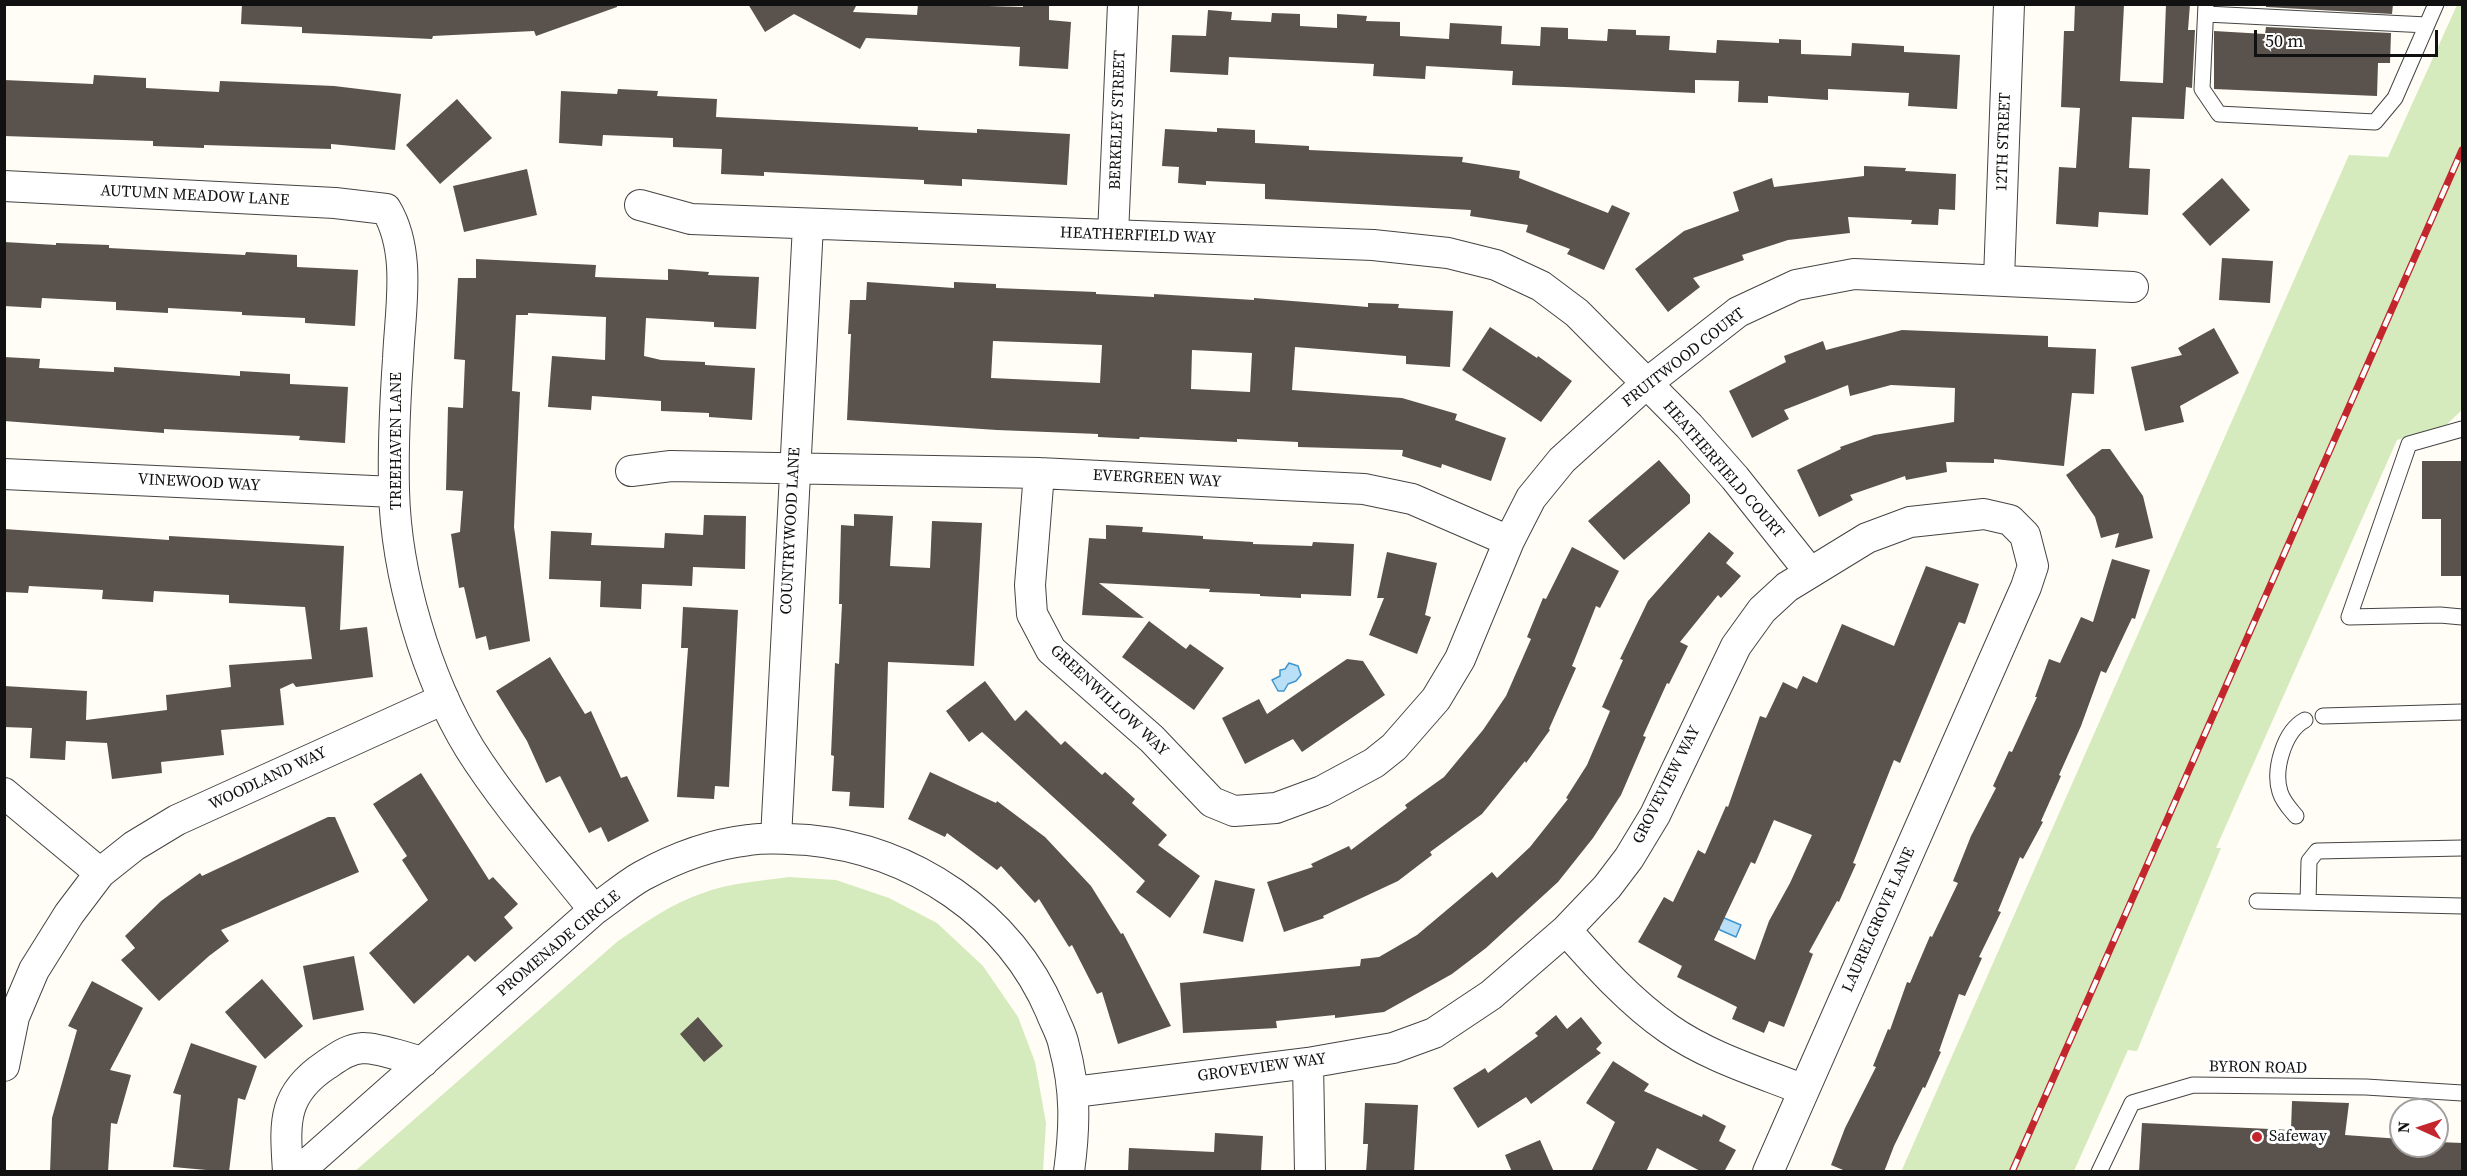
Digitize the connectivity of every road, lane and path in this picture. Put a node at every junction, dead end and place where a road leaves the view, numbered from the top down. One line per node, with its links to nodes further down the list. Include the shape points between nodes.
1 (1123, 4): 10 (street, BERKELEY STREET)
2 (2009, 4): 11 (street, 12TH STREET)
3 (2436, 4): 5 (lane)
4 (2206, 9): 5 (lane); 5 (lane, via 2202,89 2219,114 2375,122 2395,98)
5 (2427, 25)
6 (4, 186): 8 (street, AUTUMN MEADOW LANE)
7 (640, 205): 9 (street, HEATHERFIELD WAY, via 691,219)
8 (386, 208): 20 (street, TREEHAVEN LANE, via 396,225 402,265)
9 (808, 225): 10 (street, HEATHERFIELD WAY); 16 (street, COUNTRYWOOD LANE)
10 (1113, 235): 13 (street, HEATHERFIELD WAY, via 1373,245 1448,254 1496,265 1541,286 1577,313)
11 (1999, 279): 12 (street, FRUITWOOD COURT); 14 (street, FRUITWOOD COURT, via 1854,274 1796,285 1738,312)
12 (2133, 287)
13 (1609, 346): 14 (street, HEATHERFIELD COURT)
14 (1646, 384): 21 (street, FRUITWOOD COURT, via 1562,460 1531,498); 22 (street, HEATHERFIELD COURT, via 1735,478)
15 (2463, 429): 23 (lane, via 2409,444 2349,617)
16 (794, 468): 17 (street, EVERGREEN WAY, via 671,466); 18 (street, EVERGREEN WAY); 32 (street, COUNTRYWOOD LANE)
17 (631, 471)
18 (1039, 473): 21 (street, EVERGREEN WAY, via 1364,489 1412,499); 30 (street, GREENWILLOW WAY, via 1030,585 1032,614 1051,650 1152,739 1212,802 1234,811)
19 (4, 474): 20 (street, VINEWOOD WAY)
20 (394, 492): 25 (street, TREEHAVEN LANE, via 402,566 417,624)
21 (1509, 541): 30 (street, FRUITWOOD COURT, via 1460,659 1436,699 1394,747 1374,763 1322,791 1276,808)
22 (1809, 571): 24 (street, GROVEVIEW WAY, via 1867,538 1910,522 1984,514 2010,520 2025,535 2033,566); 39 (street, GROVEVIEW WAY, via 1786,586 1762,610 1736,646 1655,815 1607,887)
23 (2463, 617)
24 (1990, 669): 43 (street, LAURELGROVE LANE)
25 (444, 699): 34 (street, WOODLAND WAY, via 177,820); 38 (street, TREEHAVEN LANE, via 470,748 512,808)
26 (2463, 712): 27 (lane)
27 (2324, 716)
28 (2305, 720): 31 (lane, via 2292,731 2278,778 2280,792)
29 (4, 793): 34 (street)
30 (1253, 811)
31 (2296, 816)
32 (776, 838): 38 (street, PROMENADE CIRCLE, via 748,840 683,857 641,876); 44 (street, PROMENADE CIRCLE, via 838,843 893,859 970,904 1010,945 1041,990 1064,1044)
33 (2463, 848): 36 (lane, via 2317,851 2309,861)
34 (100, 873): 42 (street, WOODLAND WAY, via 34,970 14,1017)
35 (2257, 901): 36 (lane)
36 (2308, 902): 37 (lane)
37 (2463, 906)
38 (594, 910): 40 (street, PROMENADE CIRCLE)
39 (1566, 930): 41 (street, GROVEVIEW WAY, via 1491,995 1434,1033 1393,1048); 43 (street, via 1612,982 1669,1030 1719,1057)
40 (423, 1062): 46 (street, via 365,1048 347,1051 312,1074 295,1095 285,1124); 47 (street, PROMENADE CIRCLE)
41 (1308, 1063): 44 (street, GROVEVIEW WAY); 49 (street)
42 (4, 1066)
43 (1804, 1090): 50 (street, LAURELGROVE LANE)
44 (1074, 1092): 48 (street, PROMENADE CIRCLE, via 1075,1131)
45 (2463, 1093): 51 (lane, BYRON ROAD, via 2366,1087 2193,1085 2132,1102)
46 (288, 1172)
47 (298, 1172)
48 (1069, 1172)
49 (1310, 1172)
50 (1768, 1172)
51 (2099, 1172)

